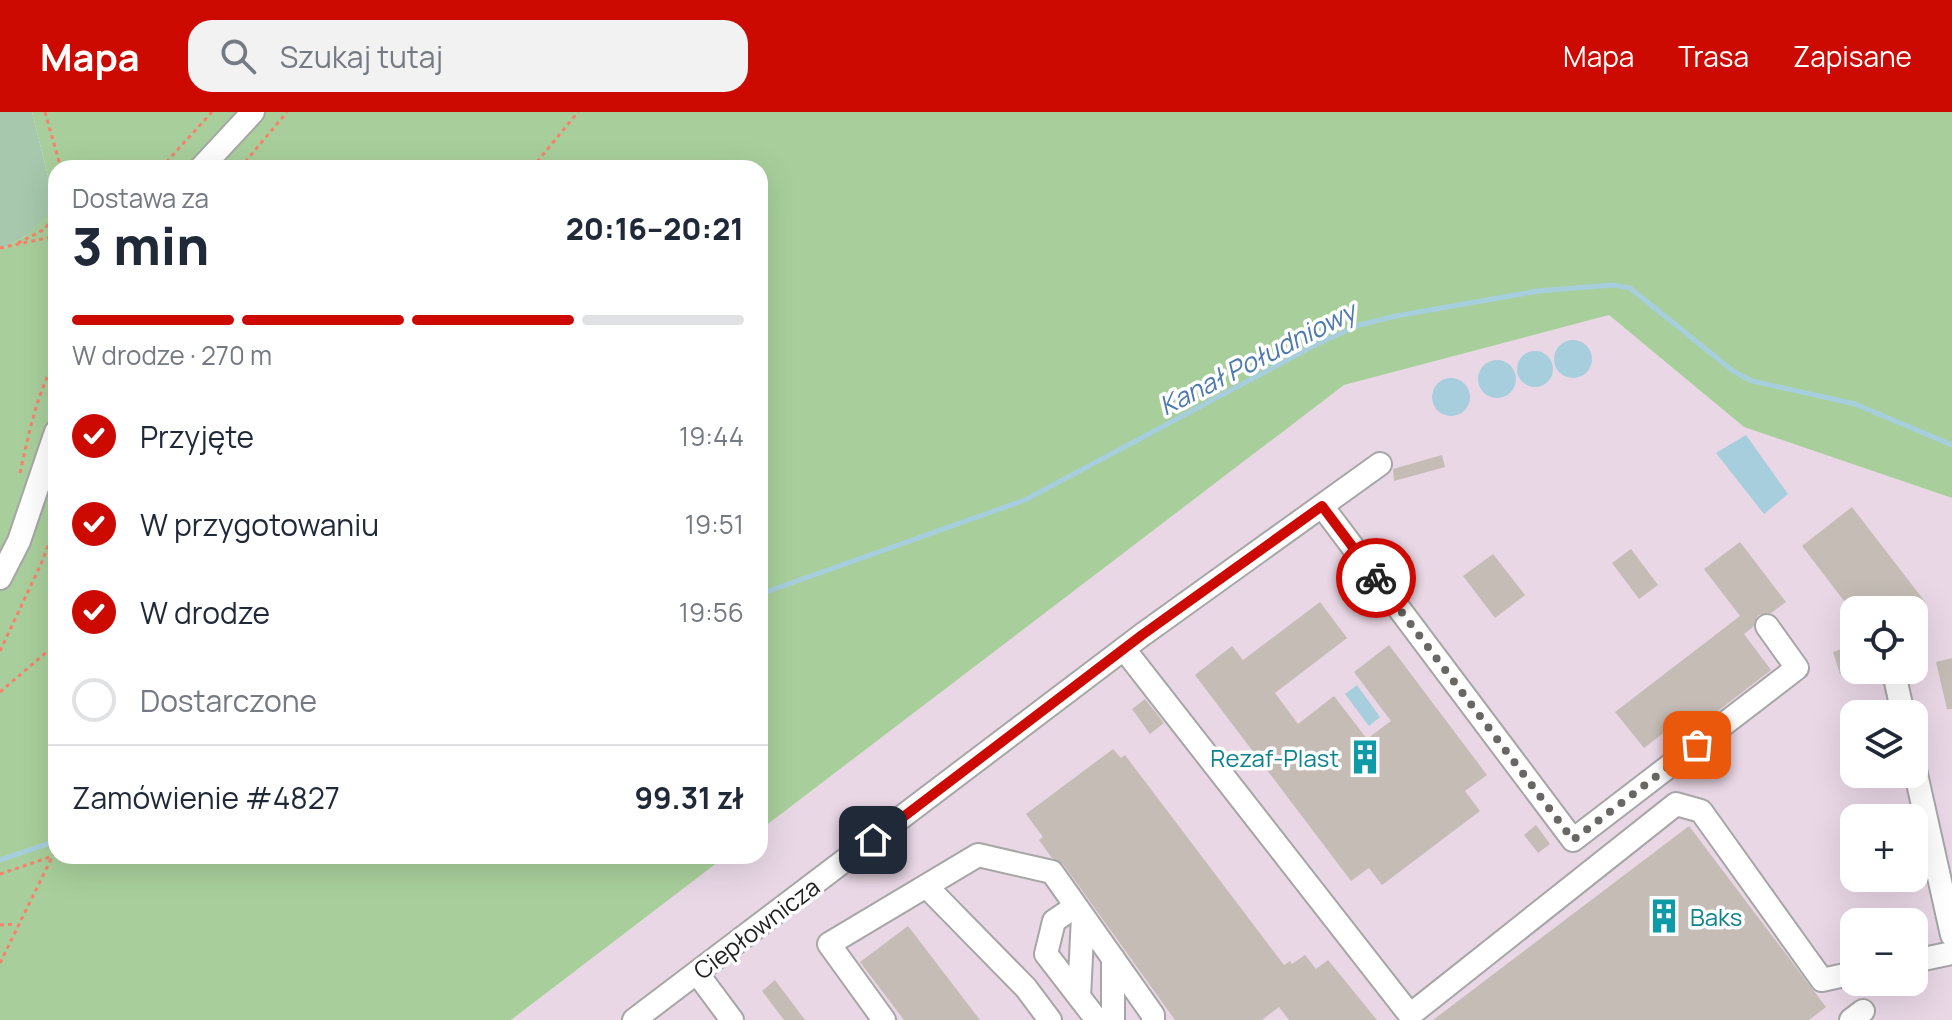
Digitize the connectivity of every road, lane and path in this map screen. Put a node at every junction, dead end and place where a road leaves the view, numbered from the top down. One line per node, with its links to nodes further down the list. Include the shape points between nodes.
1 (45, 112): 6 (path)
2 (212, 112): 7 (path)
3 (253, 112): 8 (street)
4 (287, 112): 9 (path)
5 (578, 112): 10 (path)
6 (59, 160)
7 (168, 160)
8 (208, 160)
9 (247, 160)
10 (539, 160)
11 (48, 224): 13 (path)
12 (48, 238): 13 (path)
13 (14, 245): 14 (path)
14 (0, 248)
15 (48, 375): 18 (path)
16 (48, 456): 21 (street, via 19,541)
17 (1380, 464): 19 (street, Ciepłownicza)
18 (20, 473)
19 (1322, 506): 22 (street, via 1573,840 1797,668); 23 (street, Ciepłownicza)
20 (48, 545): 24 (path)
21 (0, 578)
22 (1767, 626)
23 (1124, 649): 41 (street, Ciepłownicza); 42 (street, via 1410,1015 1676,804 1701,811 1822,980)
24 (0, 651)
25 (48, 651): 26 (path)
26 (0, 692)
27 (1920, 788): 32 (street)
28 (48, 858): 30 (path)
29 (49, 864): 34 (path)
30 (0, 874)
31 (926, 886): 33 (street, via 978,855 1052,872); 46 (street, via 829,944); 47 (street, via 1026,988)
32 (1947, 888): 36 (street)
33 (1079, 911): 38 (street); 43 (street); 43 (street, via 1054,921 1046,954)
34 (18, 924): 35 (path); 40 (path)
35 (0, 925)
36 (1952, 935)
37 (1952, 953): 39 (street)
38 (1113, 958): 49 (street); 50 (street)
39 (1928, 958)
40 (0, 963)
41 (697, 973): 44 (street, Ciepłownicza); 45 (street)
42 (1840, 976)
43 (1079, 997): 48 (street)
44 (634, 1020)
45 (732, 1020)
46 (884, 1020)
47 (1050, 1020)
48 (1097, 1020)
49 (1113, 1020)
50 (1153, 1020)

